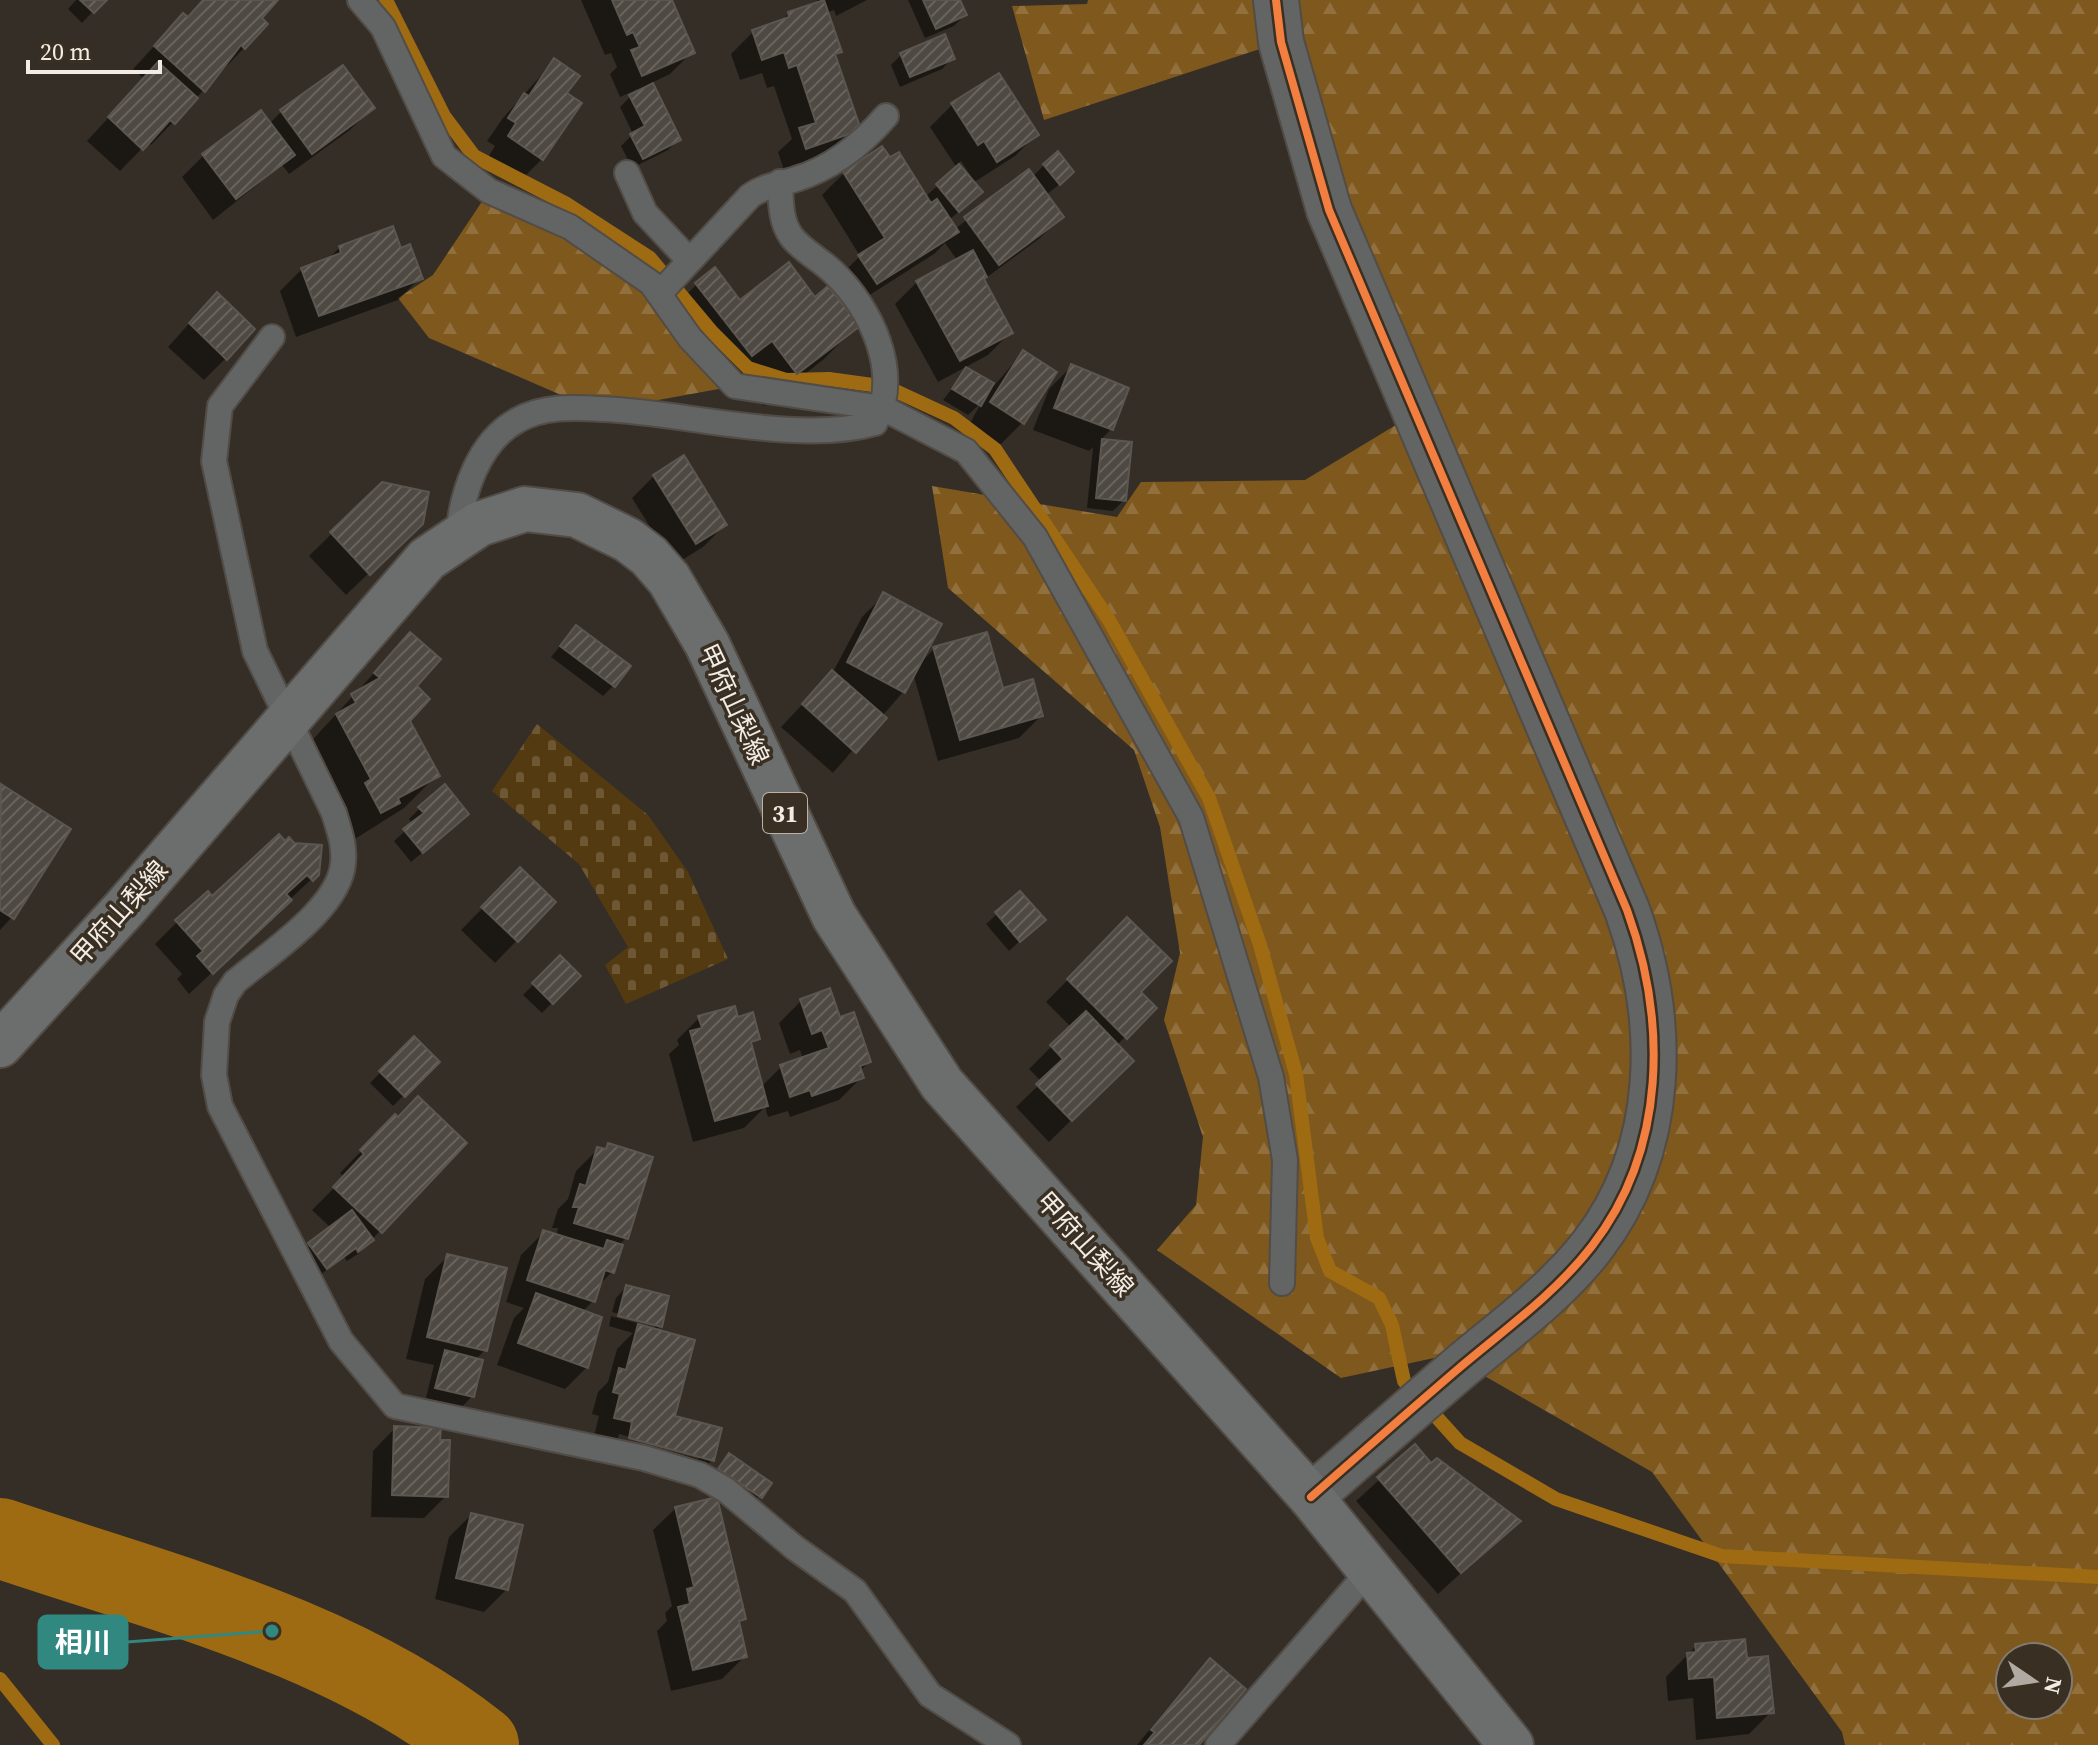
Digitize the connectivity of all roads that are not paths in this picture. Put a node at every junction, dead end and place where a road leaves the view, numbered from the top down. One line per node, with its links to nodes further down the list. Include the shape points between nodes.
1 (360, 0): 7 (lane, via 383,27 444,156 489,191 570,227)
2 (1276, 0): 14 (street, via 1281,42 1329,210 1627,910 1644,958 1656,1033 1652,1099 1640,1155 1593,1245 1557,1286)
3 (886, 116): 5 (lane, via 866,139 820,170)
4 (627, 173): 6 (lane, via 645,213)
5 (780, 182): 6 (lane, via 750,196); 9 (lane, via 781,214 792,237 836,274 879,338)
6 (684, 264): 7 (lane)
7 (661, 292): 9 (lane, via 690,338 735,386)
8 (272, 337): 11 (lane, via 220,406 214,461 255,651)
9 (883, 405): 10 (lane, via 875,423 850,430 764,427 645,410 541,411 516,420 490,444 462,501); 13 (lane, via 966,451 1035,537 1191,817 1271,1077 1285,1160)
10 (458, 535): 11 (main road, 甲府山梨線 / 31, via 427,559); 14 (main road, 甲府山梨線 / 31, via 498,515 549,509 604,527 649,556 669,579 707,644 834,916 942,1084)
11 (289, 718): 12 (main road, 甲府山梨線 / 31); 16 (lane, via 334,813 343,864 328,899 226,995 217,1022 214,1075 220,1106 341,1341 395,1406 644,1458 700,1475 726,1490 855,1591 930,1695)
12 (0, 1045)
13 (1282, 1283)
14 (1311, 1497): 15 (main road, 甲府山梨線 / 31)
15 (1371, 1569): 17 (lane); 18 (main road, 甲府山梨線 / 31)
16 (1008, 1745)
17 (1218, 1745)
18 (1511, 1745)

